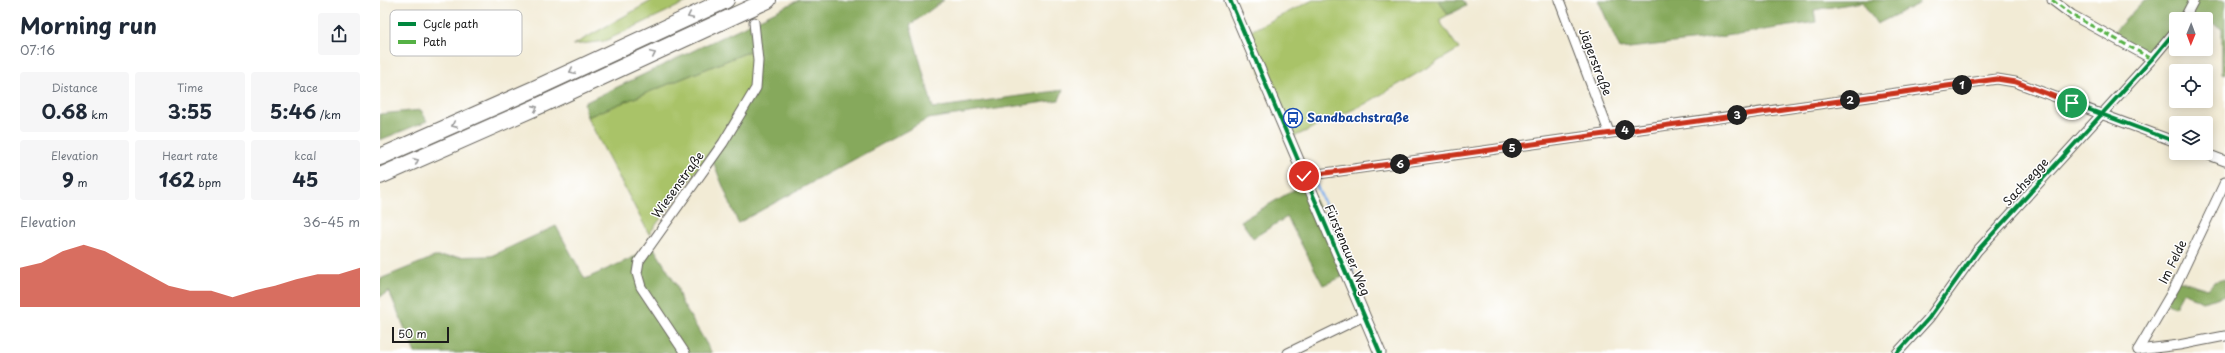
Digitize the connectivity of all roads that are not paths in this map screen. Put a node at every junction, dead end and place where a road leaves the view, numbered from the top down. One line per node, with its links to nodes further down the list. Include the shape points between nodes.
1 (726, 0): 15 (highway, one-way to 15)
2 (768, 0): 17 (highway, one-way to 2)
3 (1230, 0): 18 (street, Fürstenauer Weg)
4 (1559, 0): 12 (street, Jägerstraße)
5 (2052, 0): 10 (street, via 2072,15)
6 (2194, 0): 7 (street)
7 (2188, 12)
8 (754, 22): 22 (street, Wiesenstraße, via 758,61 756,88 723,143 638,261 636,273 641,287)
9 (2169, 38): 10 (street, Sachsegge)
10 (2152, 59): 11 (street, Sachsegge)
11 (2102, 114): 12 (street, via 2016,82 1997,79); 13 (street); 25 (street, Sachsegge, via 1977,251 1929,318)
12 (1609, 132): 18 (street, via 1485,152)
13 (2169, 139)
14 (2213, 156): 16 (street)
15 (380, 157)
16 (2225, 161)
17 (380, 176)
18 (1304, 176): 20 (street, Fürstenauer Weg)
19 (2225, 182): 21 (street, Im Felde, via 2175,287 2138,350 2164,348)
20 (1364, 316): 23 (street); 24 (street, Fürstenauer Weg)
21 (2225, 336)
22 (685, 353)
23 (1288, 353)
24 (1380, 353)
25 (1897, 353)

